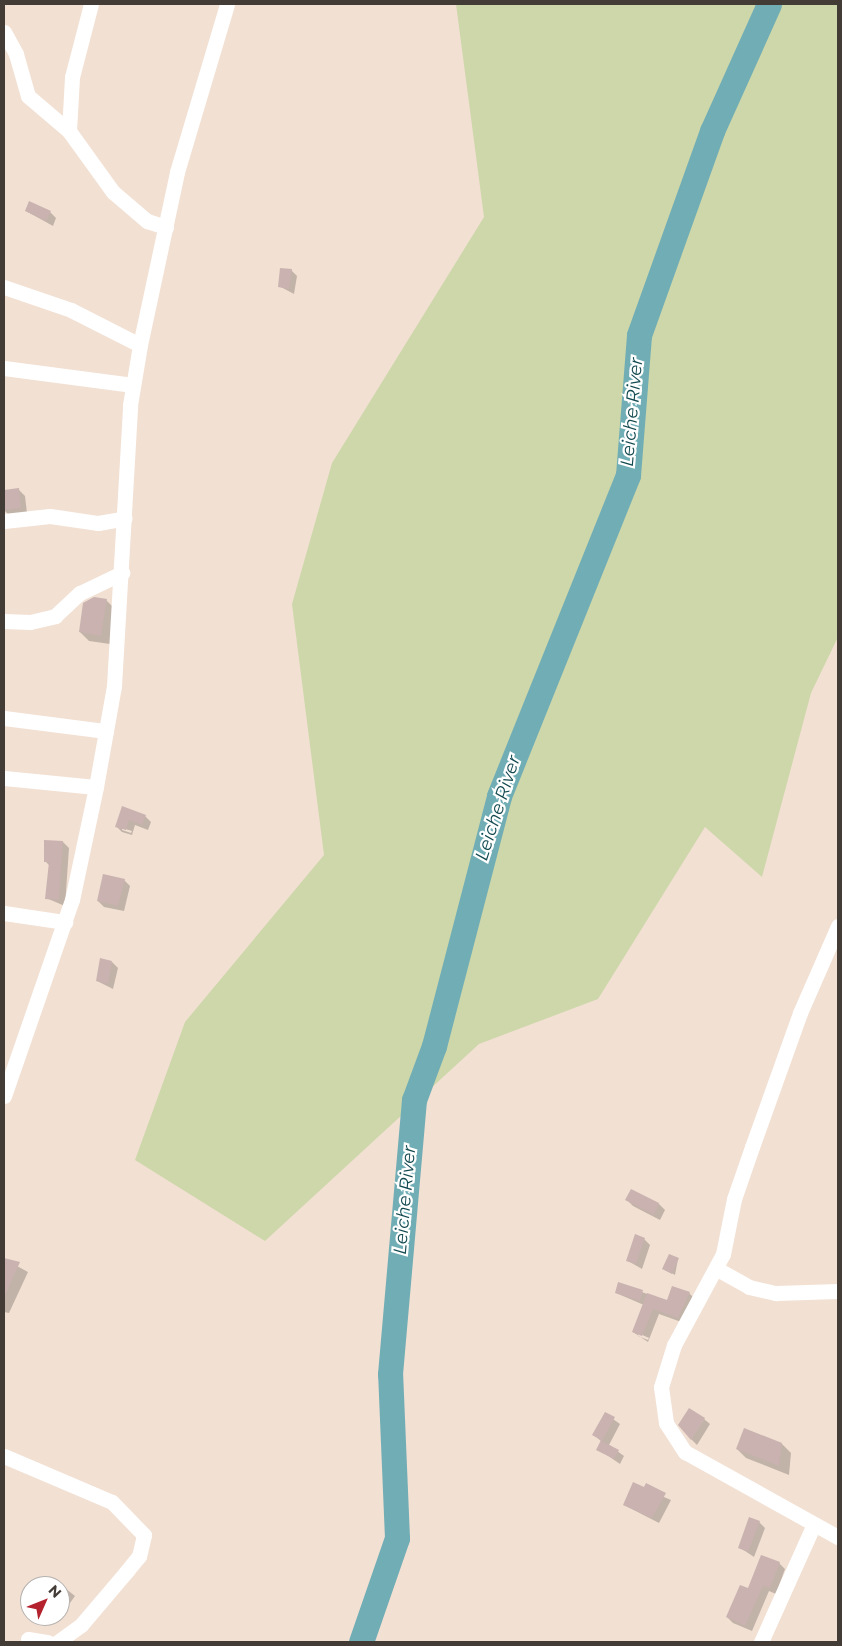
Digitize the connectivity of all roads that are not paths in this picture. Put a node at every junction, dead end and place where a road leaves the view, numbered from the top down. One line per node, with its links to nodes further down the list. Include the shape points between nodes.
1 (91, 4): 4 (street, via 72,77)
2 (227, 4): 5 (street, via 177,172)
3 (4, 32): 4 (street, via 16,54 28,96)
4 (69, 130): 5 (street, via 113,192 147,221)
5 (166, 227): 7 (street)
6 (4, 287): 7 (street, via 71,310)
7 (140, 345): 9 (street)
8 (4, 368): 9 (street)
9 (133, 385): 10 (street)
10 (125, 518): 11 (street, via 98,523 50,516); 12 (street)
11 (4, 521)
12 (122, 573): 13 (street, via 80,593 55,616 30,622); 15 (street)
13 (4, 621)
14 (4, 718): 15 (street)
15 (106, 731): 17 (street)
16 (4, 778): 17 (street)
17 (96, 787): 19 (street)
18 (4, 913): 19 (street)
19 (66, 922): 21 (street)
20 (838, 926): 22 (street, via 800,1013 752,1147)
21 (5, 1091)
22 (717, 1269): 23 (street, via 750,1287 776,1293); 25 (street, via 666,1364 661,1387 666,1423 684,1452)
23 (838, 1291)
24 (4, 1456): 29 (street, via 112,1502 144,1535 138,1556 126,1572 81,1625)
25 (814, 1524): 26 (street); 30 (street)
26 (838, 1537)
27 (28, 1639): 28 (street)
28 (48, 1642)
29 (58, 1642)
30 (761, 1642)

